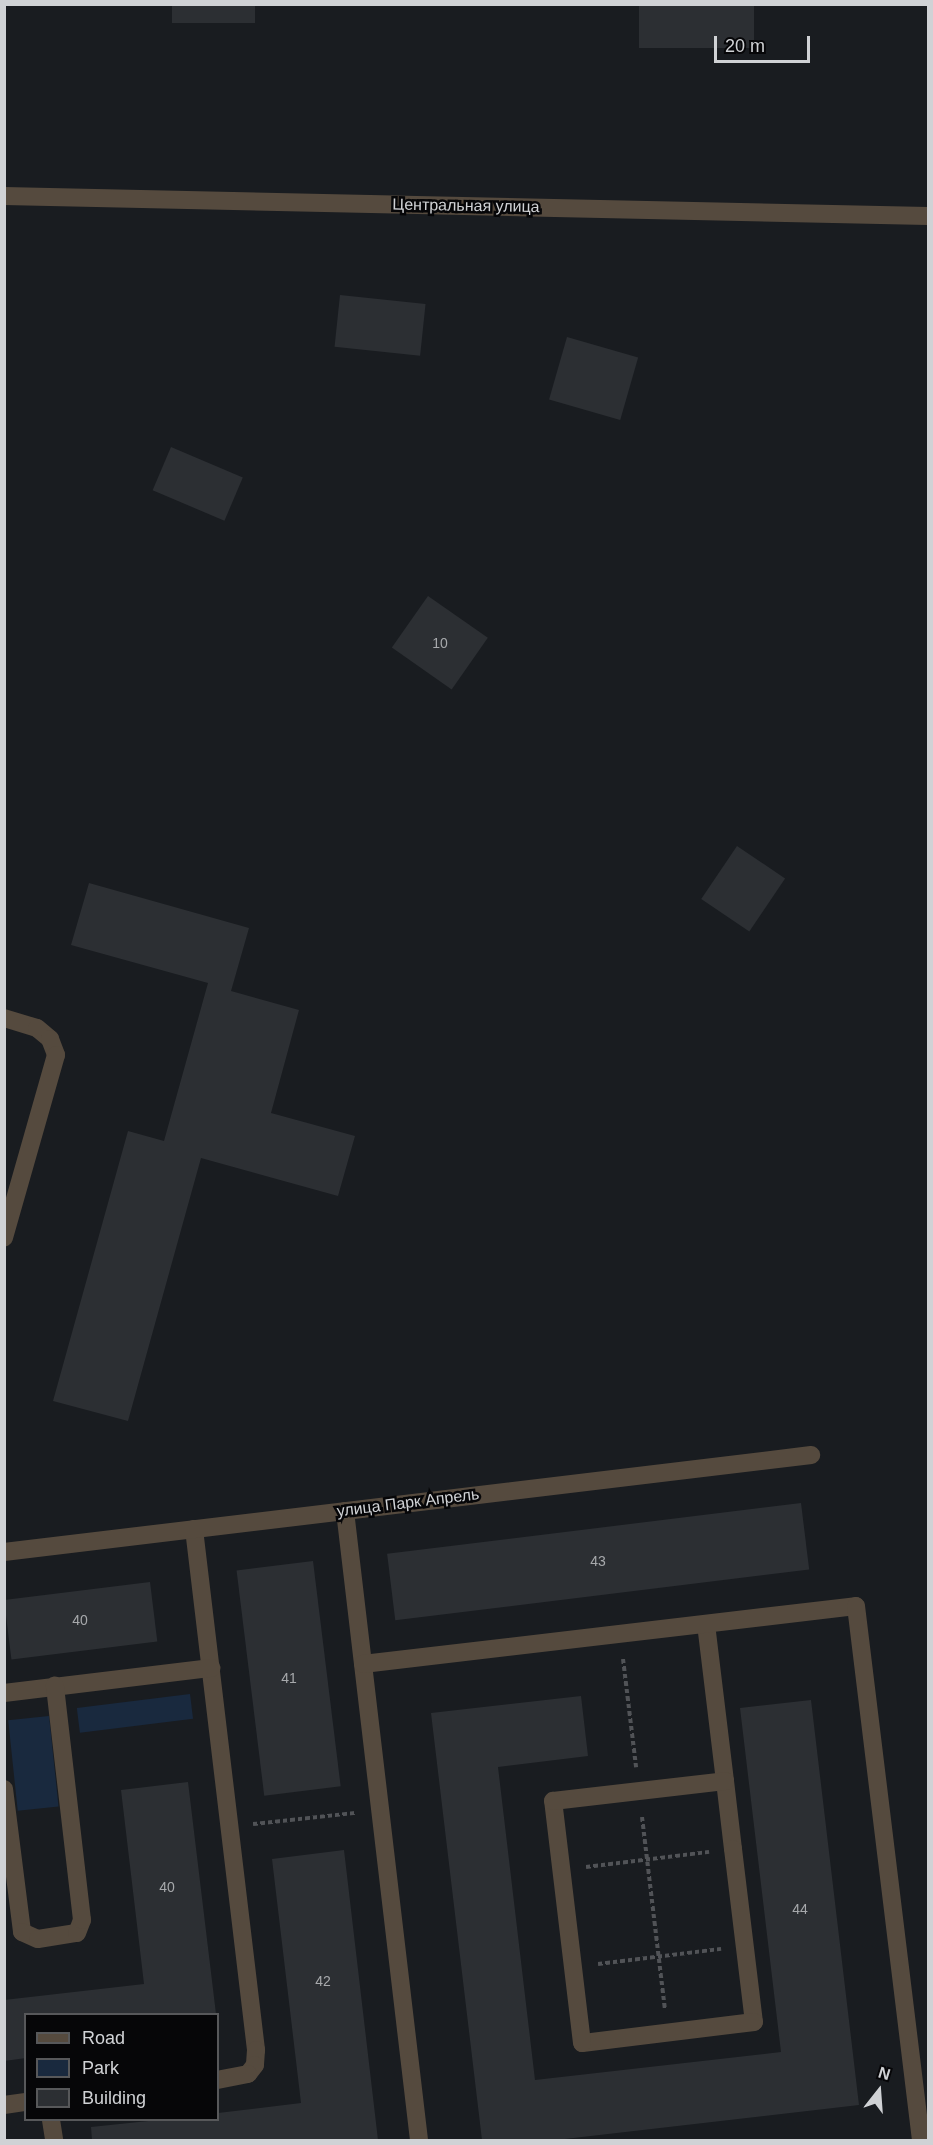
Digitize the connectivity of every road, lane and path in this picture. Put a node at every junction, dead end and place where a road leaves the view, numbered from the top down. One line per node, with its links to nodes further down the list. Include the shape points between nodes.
1 (4, 196): 2 (street, Центральная улица)
2 (928, 216)
3 (4, 1018): 4 (street, via 37,1028 50,1039 56,1055)
4 (4, 1238)
5 (811, 1455): 6 (street, улица Парк Апрель)
6 (345, 1511): 7 (street, улица Парк Апрель); 11 (street)
7 (194, 1529): 8 (street, улица Парк Апрель); 12 (street)
8 (4, 1552)
9 (706, 1624): 10 (street); 15 (street); 33 (street, via 856,1606)
10 (620, 1634): 11 (street); 17 (path)
11 (363, 1664): 18 (street)
12 (211, 1668): 13 (street); 19 (street)
13 (55, 1686): 14 (street); 16 (street, via 82,1920 77,1933 38,1939 22,1932)
14 (4, 1693)
15 (725, 1781): 17 (street); 20 (street)
16 (4, 1789)
17 (639, 1791): 21 (path); 22 (street, via 553,1801)
18 (380, 1810): 19 (path); 32 (street)
19 (230, 1827): 27 (street, via 256,2050 255,2066 248,2074)
20 (733, 1849): 21 (path); 23 (street)
21 (647, 1859): 22 (path); 24 (path)
22 (561, 1870): 25 (street)
23 (745, 1947): 24 (path); 26 (street, via 754,2022)
24 (659, 1957): 25 (path); 26 (path)
25 (573, 1967): 26 (street, via 582,2043)
26 (668, 2033)
27 (219, 2080)
28 (24, 2103): 29 (street)
29 (4, 2105)
30 (51, 2121): 31 (street)
31 (54, 2140)
32 (419, 2140)
33 (921, 2140)

